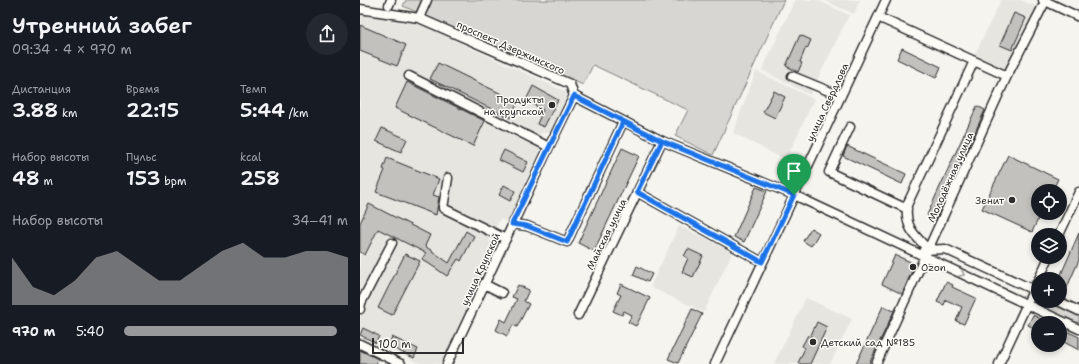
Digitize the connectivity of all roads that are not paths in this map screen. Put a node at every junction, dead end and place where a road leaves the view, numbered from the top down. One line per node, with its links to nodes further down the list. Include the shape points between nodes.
1 (427, 0): 7 (street)
2 (886, 0): 5 (street, улица Свердлова)
3 (1045, 0): 6 (street); 11 (street, Молодёжная улица)
4 (360, 9): 7 (street, проспект Дзержинского)
5 (878, 17): 8 (street); 13 (street, улица Свердлова)
6 (1079, 17)
7 (419, 18): 12 (street, проспект Дзержинского, via 570,84)
8 (974, 61): 11 (street); 22 (street)
9 (408, 76): 17 (street)
10 (792, 76): 13 (street)
11 (1007, 76): 27 (street, Молодёжная улица)
12 (574, 96): 14 (street, проспект Дзержинского); 17 (street, улица Крупской)
13 (840, 96): 21 (street, улица Свердлова)
14 (623, 122): 16 (street, проспект Дзержинского); 23 (street, via 567,242 527,226)
15 (850, 127): 22 (street, via 830,172)
16 (662, 141): 19 (street, Майская улица); 21 (street, проспект Дзержинского)
17 (548, 147): 23 (street, улица Крупской)
18 (448, 178): 25 (street, via 443,208)
19 (637, 192): 28 (street); 37 (street, Майская улица)
20 (1079, 192): 24 (street)
21 (794, 195): 27 (street, проспект Дзержинского, via 914,252); 28 (street, улица Свердлова)
22 (907, 208): 27 (street, via 908,226)
23 (512, 224): 25 (street, улица Крупской)
24 (1062, 228)
25 (506, 238): 29 (street, улица Крупской)
26 (392, 243): 35 (street)
27 (927, 253): 30 (street, проспект Дзержинского, via 945,249); 33 (street, one-way to 33); 43 (street, Молодёжная улица)
28 (762, 262): 42 (street, улица Свердлова)
29 (484, 284): 31 (street); 41 (street, улица Крупской)
30 (1031, 289)
31 (502, 293)
32 (1031, 299): 33 (street)
33 (1027, 305): 38 (street); 44 (street)
34 (1067, 305): 36 (street)
35 (360, 309)
36 (1079, 311)
37 (578, 315)
38 (1079, 329)
39 (360, 344): 40 (street)
40 (402, 364)
41 (447, 364)
42 (714, 364)
43 (876, 364)
44 (999, 364)

